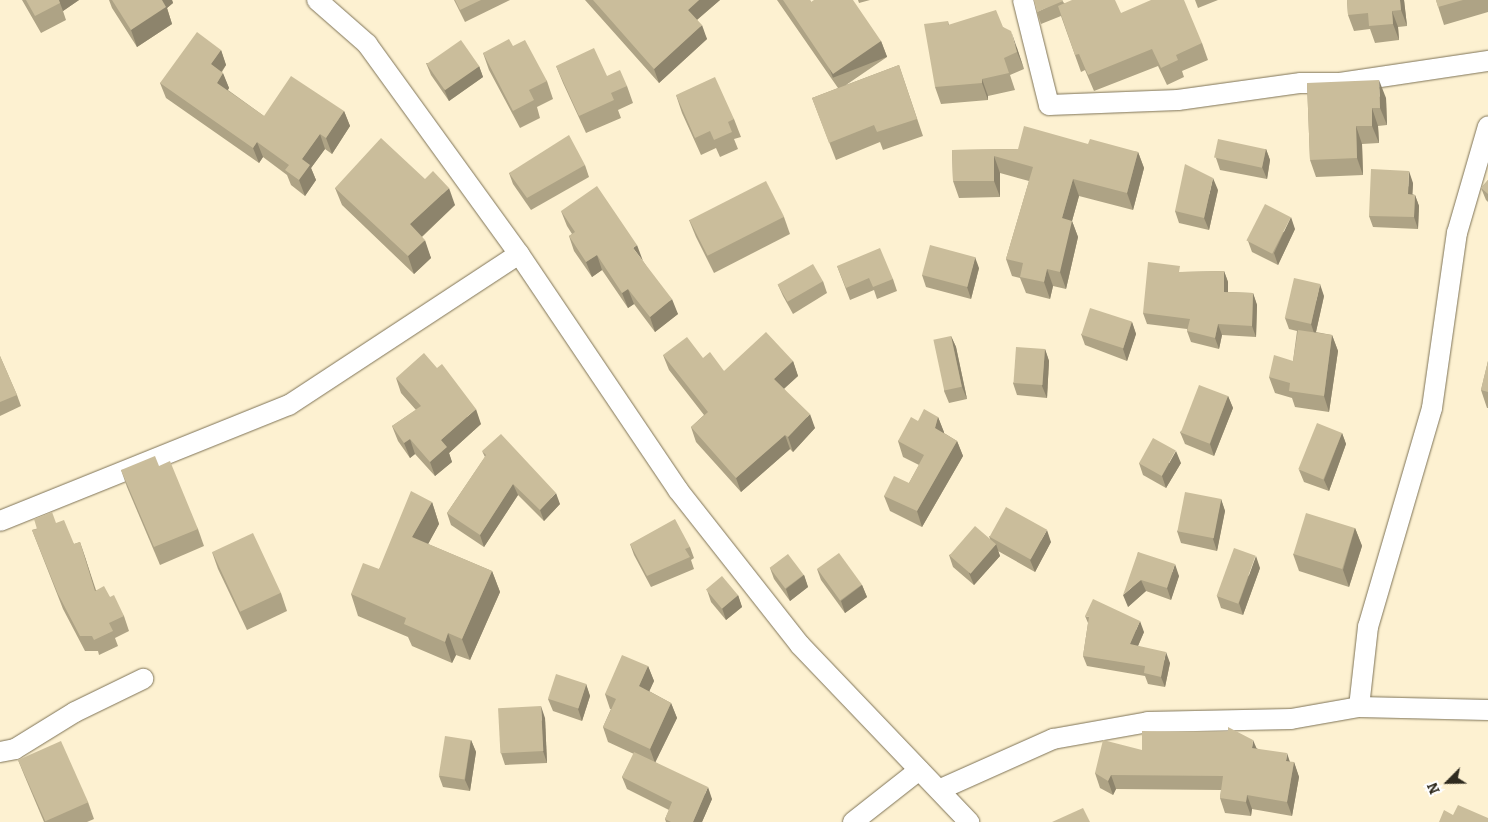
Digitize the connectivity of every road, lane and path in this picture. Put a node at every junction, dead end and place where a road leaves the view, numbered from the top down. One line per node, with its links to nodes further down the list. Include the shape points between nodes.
1 (317, 0): 5 (street, via 367,44)
2 (1023, 0): 3 (street, via 1049,105 1178,100 1301,83 1340,83)
3 (1488, 61)
4 (1488, 126): 8 (street, via 1457,233 1432,408 1368,627)
5 (519, 254): 6 (street, via 289,405); 11 (street, via 678,490 800,645)
6 (0, 521)
7 (143, 679): 10 (street, via 75,712 15,749)
8 (1359, 707): 9 (street); 12 (street, via 1291,719 1148,722 1053,738)
9 (1488, 710)
10 (0, 752)
11 (919, 770): 12 (street); 13 (street)
12 (941, 789): 14 (street)
13 (853, 822)
14 (969, 822)

